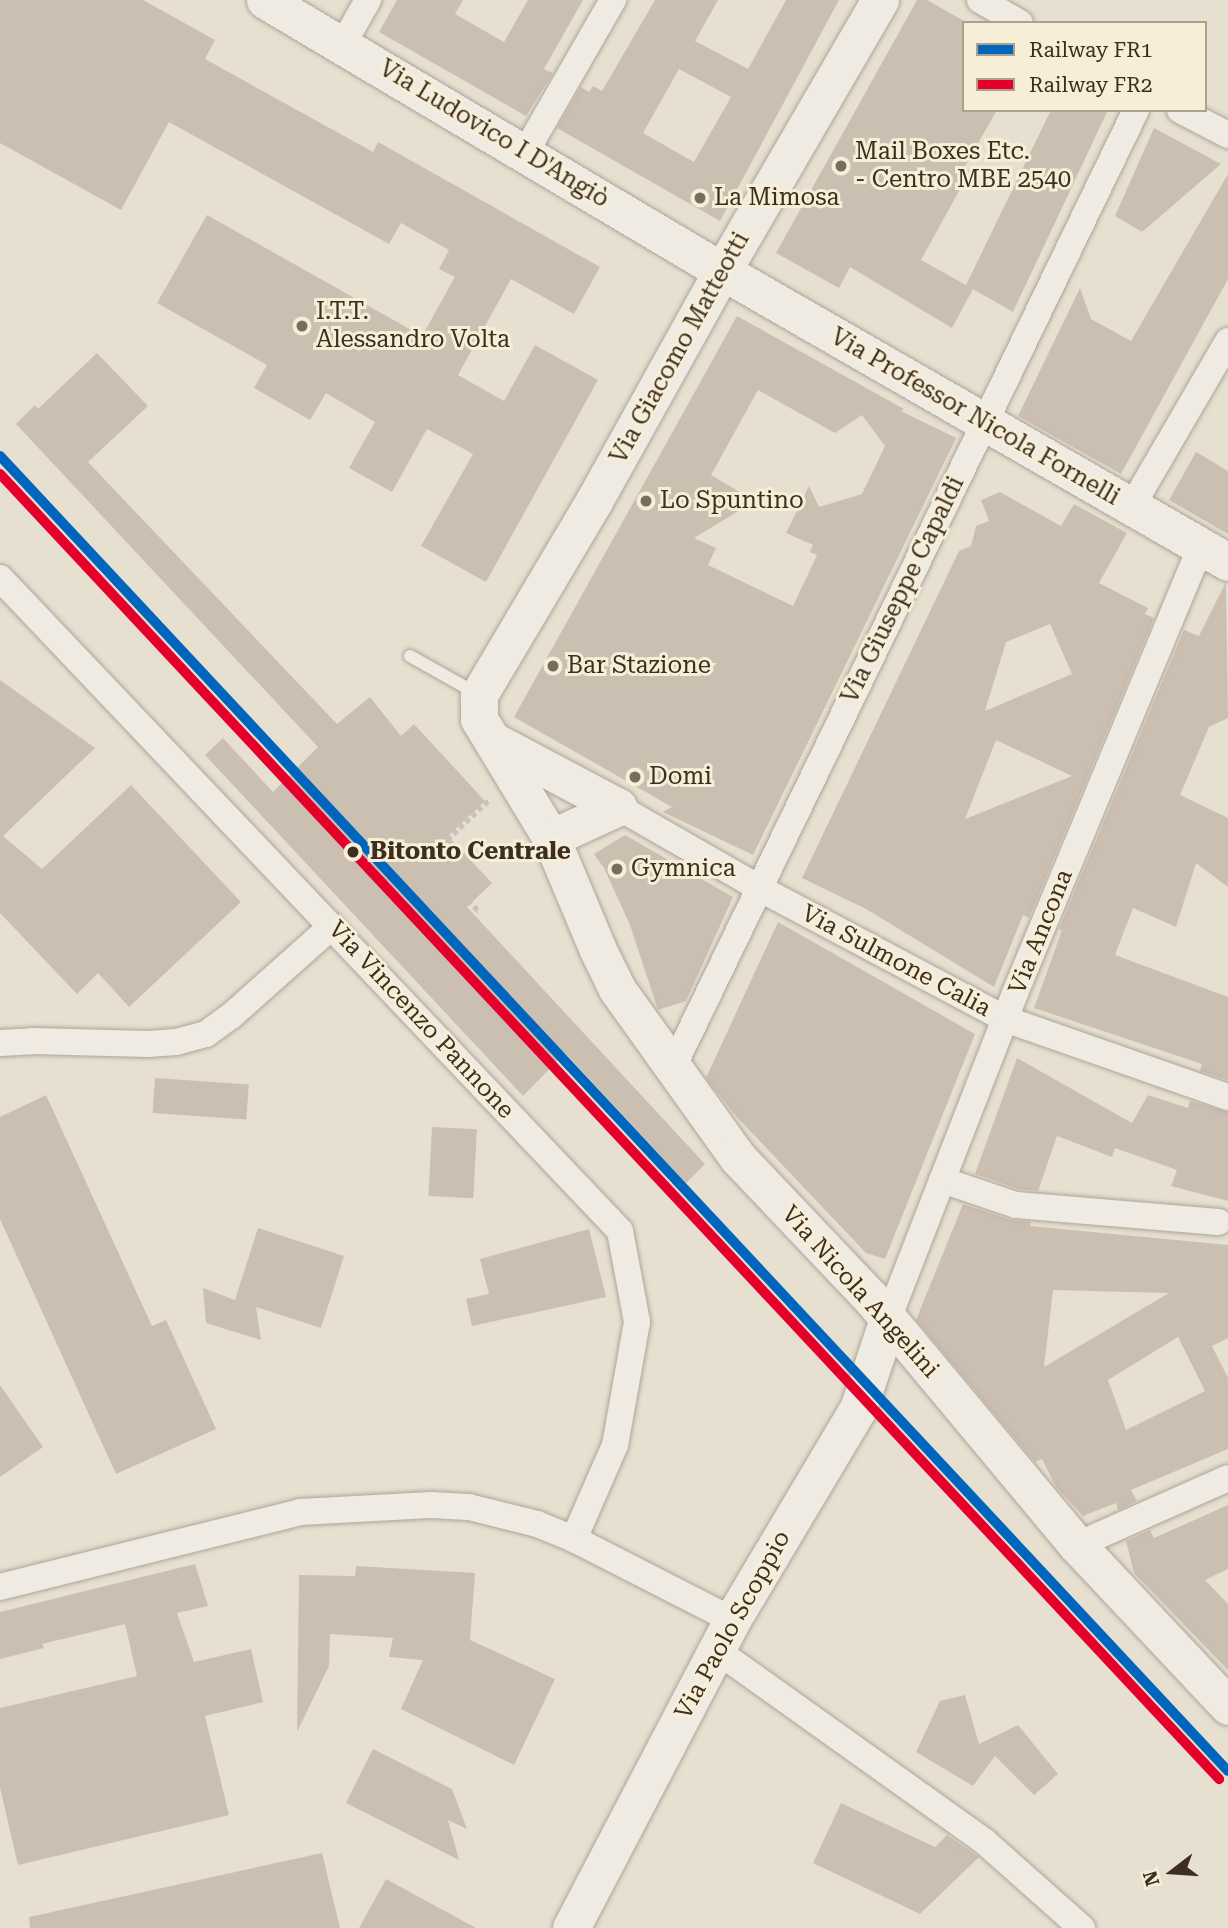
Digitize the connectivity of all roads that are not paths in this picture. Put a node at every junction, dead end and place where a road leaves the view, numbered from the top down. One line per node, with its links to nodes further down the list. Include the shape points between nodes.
1 (265, 0): 7 (street, Via Ludovico I D'Angiò)
2 (368, 0): 7 (street)
3 (613, 0): 11 (street)
4 (880, 0): 12 (street, Via Giacomo Matteotti)
5 (980, 0): 6 (street)
6 (1017, 21)
7 (343, 44): 11 (street, Via Ludovico I D'Angiò)
8 (1135, 112): 14 (street, Via Giuseppe Capaldi)
9 (1184, 112): 10 (street)
10 (1228, 135)
11 (525, 153): 12 (street, Via Ludovico I D'Angiò)
12 (722, 271): 14 (street, Via Professor Nicola Fornelli); 19 (street, Via Giacomo Matteotti)
13 (1228, 341): 15 (street)
14 (983, 423): 15 (street, Via Professor Nicola Fornelli); 23 (street, Via Giuseppe Capaldi)
15 (1132, 506): 16 (street, Via Professor Nicola Fornelli)
16 (1215, 554): 25 (street, Via Ancona)
17 (0, 578): 24 (street, Via Vincenzo Pannone)
18 (410, 656): 19 (lane)
19 (479, 695): 20 (street, Via Nicola Angelini, via 479,719)
20 (489, 738): 21 (street); 22 (street, Via Nicola Angelini)
21 (618, 807): 22 (street); 23 (street, Via Sulmone Calia)
22 (551, 838): 27 (street, Via Nicola Angelini, via 617,989)
23 (761, 889): 25 (street, Via Sulmone Calia); 27 (street, Via Giuseppe Capaldi)
24 (332, 926): 26 (street, via 206,1034 148,1044); 33 (street, Via Vincenzo Pannone, via 620,1231 638,1322 615,1445)
25 (1005, 1020): 28 (street, Via Sulmone Calia); 29 (street, Via Ancona)
26 (0, 1043)
27 (672, 1069): 31 (street, Via Nicola Angelini, via 737,1158)
28 (1228, 1097)
29 (942, 1180): 30 (street, via 1016,1205); 31 (street, Via Ancona)
30 (1217, 1222)
31 (888, 1320): 34 (street, Via Nicola Angelini); 36 (street, Via Paolo Scoppio, via 858,1409)
32 (1228, 1478): 34 (street)
33 (574, 1538): 35 (street, via 469,1507 300,1512); 36 (street)
34 (1077, 1545): 37 (street, Via Nicola Angelini)
35 (0, 1587)
36 (724, 1635): 38 (street, Via Paolo Scoppio); 39 (street, via 985,1842)
37 (1228, 1706)
38 (571, 1928)
39 (1082, 1928)

